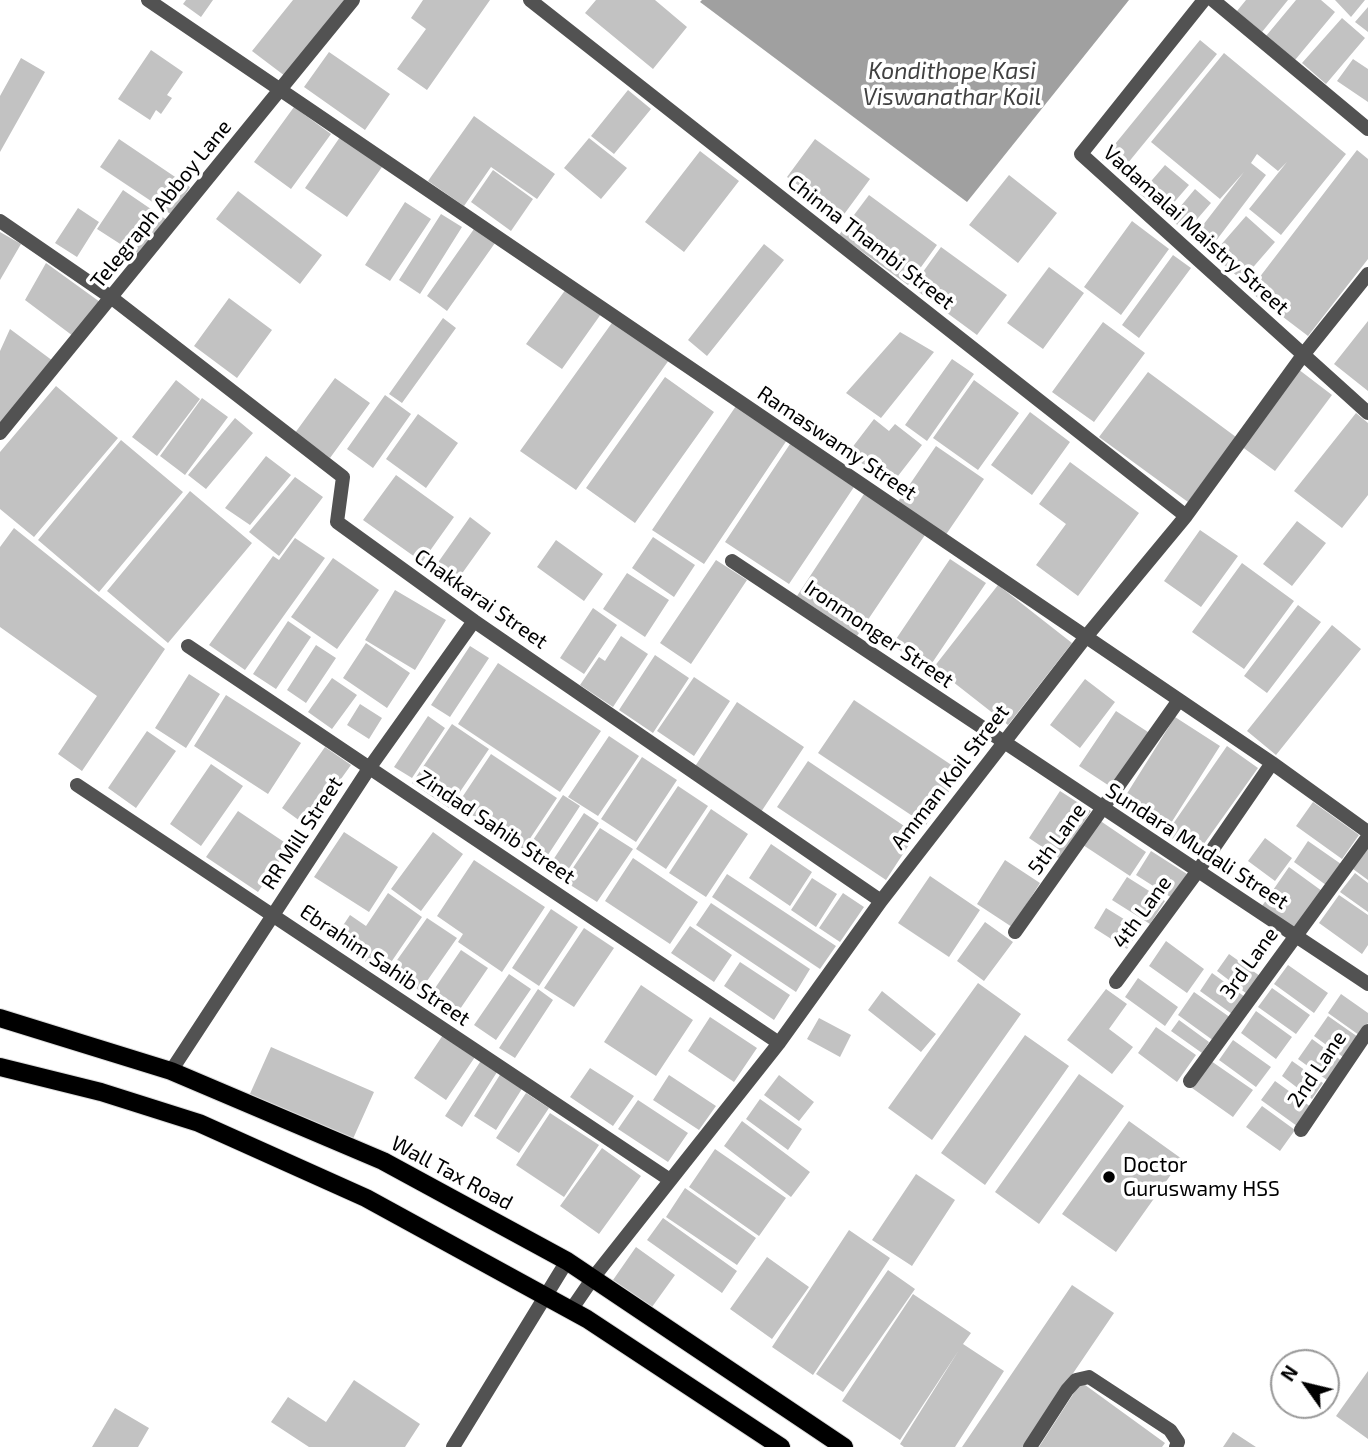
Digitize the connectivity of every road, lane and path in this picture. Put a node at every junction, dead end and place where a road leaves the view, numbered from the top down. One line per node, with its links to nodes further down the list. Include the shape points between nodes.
1 (148, 0): 6 (street, Ramaswamy Street)
2 (352, 0): 6 (street, Telegraph Abboy Lane)
3 (530, 0): 14 (street, Chinna Thambi Street)
4 (1205, 0): 11 (street, Vadamalai Maistry Street, via 1081,155)
5 (1213, 0): 7 (street)
6 (283, 89): 10 (street, Telegraph Abboy Lane); 17 (street, Ramaswamy Street)
7 (1368, 129)
8 (0, 222): 10 (street)
9 (1368, 274): 11 (street, Amman Koil Street)
10 (111, 298): 13 (street, Telegraph Abboy Lane); 16 (street, Chakkarai Street, via 343,477 337,522)
11 (1303, 355): 12 (street, Vadamalai Maistry Street); 14 (street, Amman Koil Street)
12 (1368, 413)
13 (0, 433)
14 (1186, 516): 17 (street, Amman Koil Street)
15 (732, 561): 20 (street, Ironmonger Street)
16 (474, 621): 22 (street, RR Mill Street); 27 (street, Chakkarai Street)
17 (1085, 638): 19 (street, Ramaswamy Street); 20 (street, Amman Koil Street)
18 (188, 646): 22 (street, Zindad Sahib Street)
19 (1179, 701): 21 (street, Ramaswamy Street); 24 (street, 5th Lane)
20 (1003, 743): 24 (street, Sundara Mudali Street); 27 (street, Amman Koil Street)
21 (1272, 763): 25 (street, Ramaswamy Street); 26 (street, 4th Lane)
22 (370, 767): 28 (street, RR Mill Street); 35 (street, Zindad Sahib Street)
23 (77, 785): 28 (street, Ebrahim Sahib Street)
24 (1104, 810): 26 (street, Sundara Mudali Street); 29 (street, 5th Lane)
25 (1368, 835): 30 (street, 3rd Lane)
26 (1197, 872): 30 (street, Sundara Mudali Street); 31 (street, 4th Lane)
27 (881, 901): 35 (street, Amman Koil Street)
28 (273, 915): 37 (street, RR Mill Street); 40 (street, Ebrahim Sahib Street)
29 (1015, 932)
30 (1294, 936): 32 (street, Sundara Mudali Street); 38 (street, 3rd Lane)
31 (1116, 982)
32 (1368, 984)
33 (0, 1018): 37 (main road, Wall Tax Road)
34 (1368, 1031): 39 (street, 2nd Lane)
35 (779, 1043): 40 (street, Amman Koil Street)
36 (0, 1067): 43 (main road, via 199,1123 366,1198)
37 (171, 1071): 41 (main road, Wall Tax Road, via 383,1161)
38 (1190, 1081)
39 (1301, 1130)
40 (670, 1181): 42 (street, Amman Koil Street)
41 (567, 1261): 42 (main road, Wall Tax Road); 43 (street)
42 (593, 1278): 44 (street, Amman Koil Street); 47 (main road, Wall Tax Road)
43 (544, 1295): 44 (main road); 45 (street)
44 (571, 1310): 46 (main road)
45 (453, 1447)
46 (781, 1447)
47 (844, 1447)
48 (1030, 1447): 49 (street, via 1067,1390 1076,1380 1089,1377 1170,1430 1178,1442)
49 (1176, 1447)

